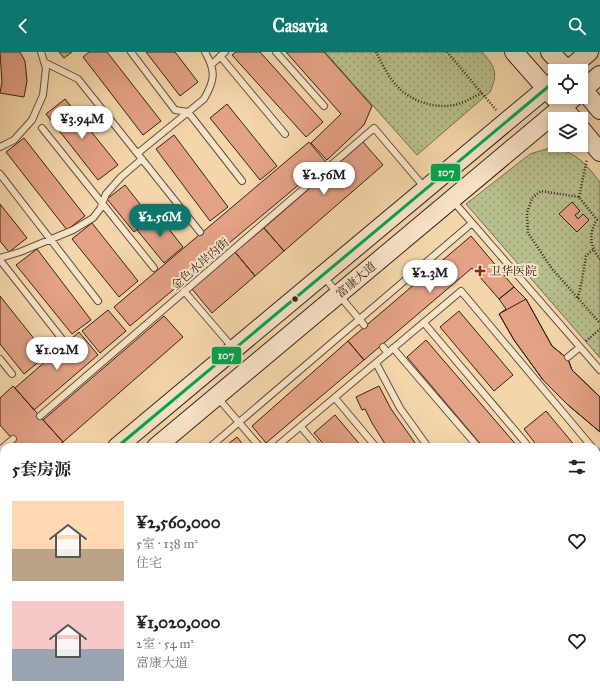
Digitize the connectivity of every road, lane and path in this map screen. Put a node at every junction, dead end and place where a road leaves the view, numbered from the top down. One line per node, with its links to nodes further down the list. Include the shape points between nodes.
1 (41, 52): 11 (lane)
2 (131, 52): 24 (lane, via 175,110)
3 (205, 52): 12 (lane)
4 (276, 52): 22 (lane)
5 (376, 52): 19 (path, via 397,87 416,100 435,106 453,105)
6 (447, 52): 19 (path)
7 (514, 52): 16 (street)
8 (550, 52): 13 (street)
9 (589, 52): 14 (street)
10 (223, 54): 12 (lane); 27 (lane)
11 (44, 62): 29 (lane, via 46,68 43,95 32,120 14,140); 30 (lane, via 78,79)
12 (212, 64): 24 (lane, via 214,74 210,88 204,99)
13 (561, 64)
14 (575, 64)
15 (600, 75): 17 (street, 富康大道)
16 (548, 82)
17 (588, 86)
18 (548, 88): 25 (street, 富康大道)
19 (482, 93): 25 (path)
20 (569, 104): 37 (street, 富康大道)
21 (588, 104): 23 (street)
22 (324, 106)
23 (600, 110)
24 (188, 112): 30 (lane); 34 (lane)
25 (507, 122): 35 (street, 富康大道)
26 (42, 128): 38 (lane)
27 (286, 134)
28 (588, 142): 31 (street)
29 (0, 147)
30 (138, 153): 32 (lane)
31 (594, 153): 36 (path)
32 (142, 159): 38 (lane, via 121,177 106,194); 41 (lane)
33 (0, 174): 42 (lane)
34 (242, 181)
35 (426, 189): 47 (street, 富康大道); 48 (lane, 金色水岸内街, via 374,128)
36 (579, 198): 39 (path); 50 (path, via 541,191 532,198 527,213 528,233 553,270)
37 (452, 200): 40 (lane); 49 (street, 富康大道)
38 (103, 203): 42 (lane, via 93,218 73,230); 46 (lane)
39 (599, 220): 43 (path, via 590,235)
40 (472, 224): 52 (lane); 58 (lane)
41 (200, 232)
42 (50, 239): 45 (lane); 51 (lane)
43 (594, 249): 44 (path); 50 (path, via 586,256)
44 (600, 258)
45 (0, 259): 56 (lane)
46 (154, 268)
47 (322, 276): 49 (lane); 60 (street, 富康大道)
48 (184, 291): 60 (lane); 69 (lane, 金色水岸内街)
49 (338, 294): 52 (lane); 67 (street, 富康大道)
50 (578, 298): 54 (path)
51 (98, 301)
52 (362, 322): 70 (lane)
53 (424, 323): 59 (lane); 83 (lane); 84 (lane, via 461,291)
54 (600, 323)
55 (600, 328): 58 (path)
56 (62, 339)
57 (383, 347): 61 (lane)
58 (580, 347): 62 (lane); 65 (lane)
59 (393, 348): 61 (lane); 82 (lane)
60 (234, 349): 74 (street, 富康大道)
61 (388, 353): 64 (lane)
62 (568, 358)
63 (0, 359): 66 (lane)
64 (376, 363): 68 (lane); 81 (lane, via 400,408)
65 (600, 370)
66 (12, 374)
67 (216, 396): 70 (lane); 75 (street, 富康大道)
68 (335, 398): 71 (lane); 80 (lane)
69 (40, 416)
70 (239, 422): 76 (lane); 77 (lane)
71 (300, 426): 78 (lane); 79 (lane)
72 (13, 439): 73 (lane)
73 (8, 443)
74 (122, 443)
75 (161, 443)
76 (215, 443)
77 (257, 443)
78 (281, 443)
79 (315, 443)
80 (373, 443)
81 (425, 443)
82 (475, 443)
83 (526, 443)
84 (589, 443)

